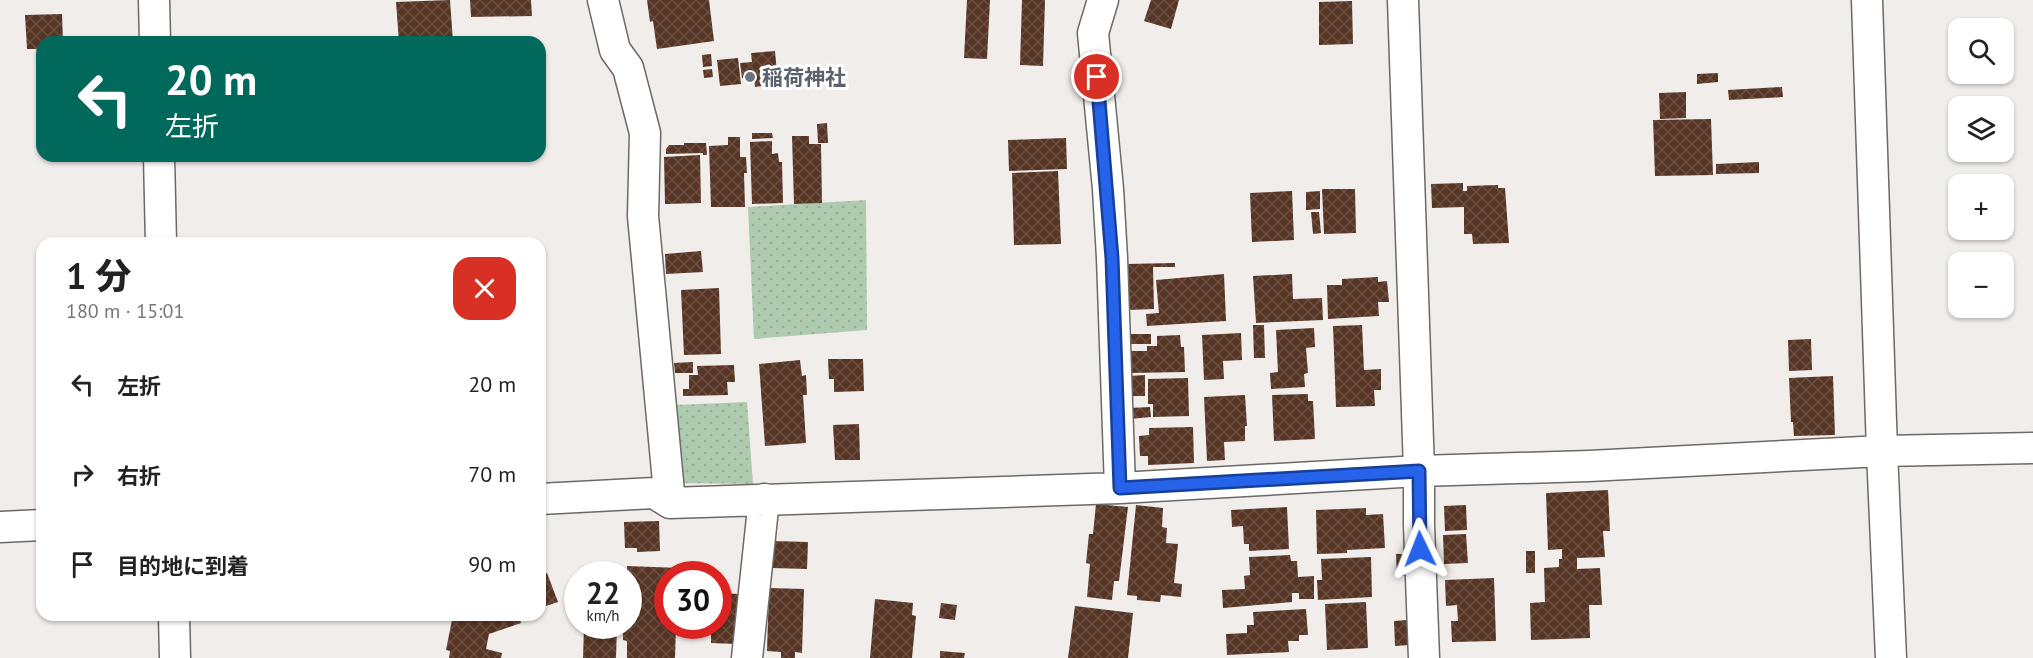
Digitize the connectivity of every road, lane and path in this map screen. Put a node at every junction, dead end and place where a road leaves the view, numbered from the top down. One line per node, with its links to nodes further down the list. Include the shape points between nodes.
1 (153, 0): 6 (street)
2 (603, 0): 15 (street, via 615,50 628,68 645,134 643,216)
3 (1102, 0): 12 (street, via 1093,33 1112,258)
4 (1403, 0): 11 (street)
5 (1867, 0): 10 (street)
6 (155, 36)
7 (159, 162): 8 (street)
8 (161, 237)
9 (2033, 448): 10 (street)
10 (1882, 451): 11 (street); 22 (street)
11 (1419, 471): 12 (street); 21 (street)
12 (1120, 488): 14 (street)
13 (546, 499): 15 (street, via 654,493)
14 (764, 499): 15 (street); 20 (street)
15 (670, 503)
16 (36, 525): 17 (street)
17 (0, 527)
18 (174, 621): 19 (street)
19 (175, 658)
20 (747, 658)
21 (1424, 658)
22 (1891, 658)

